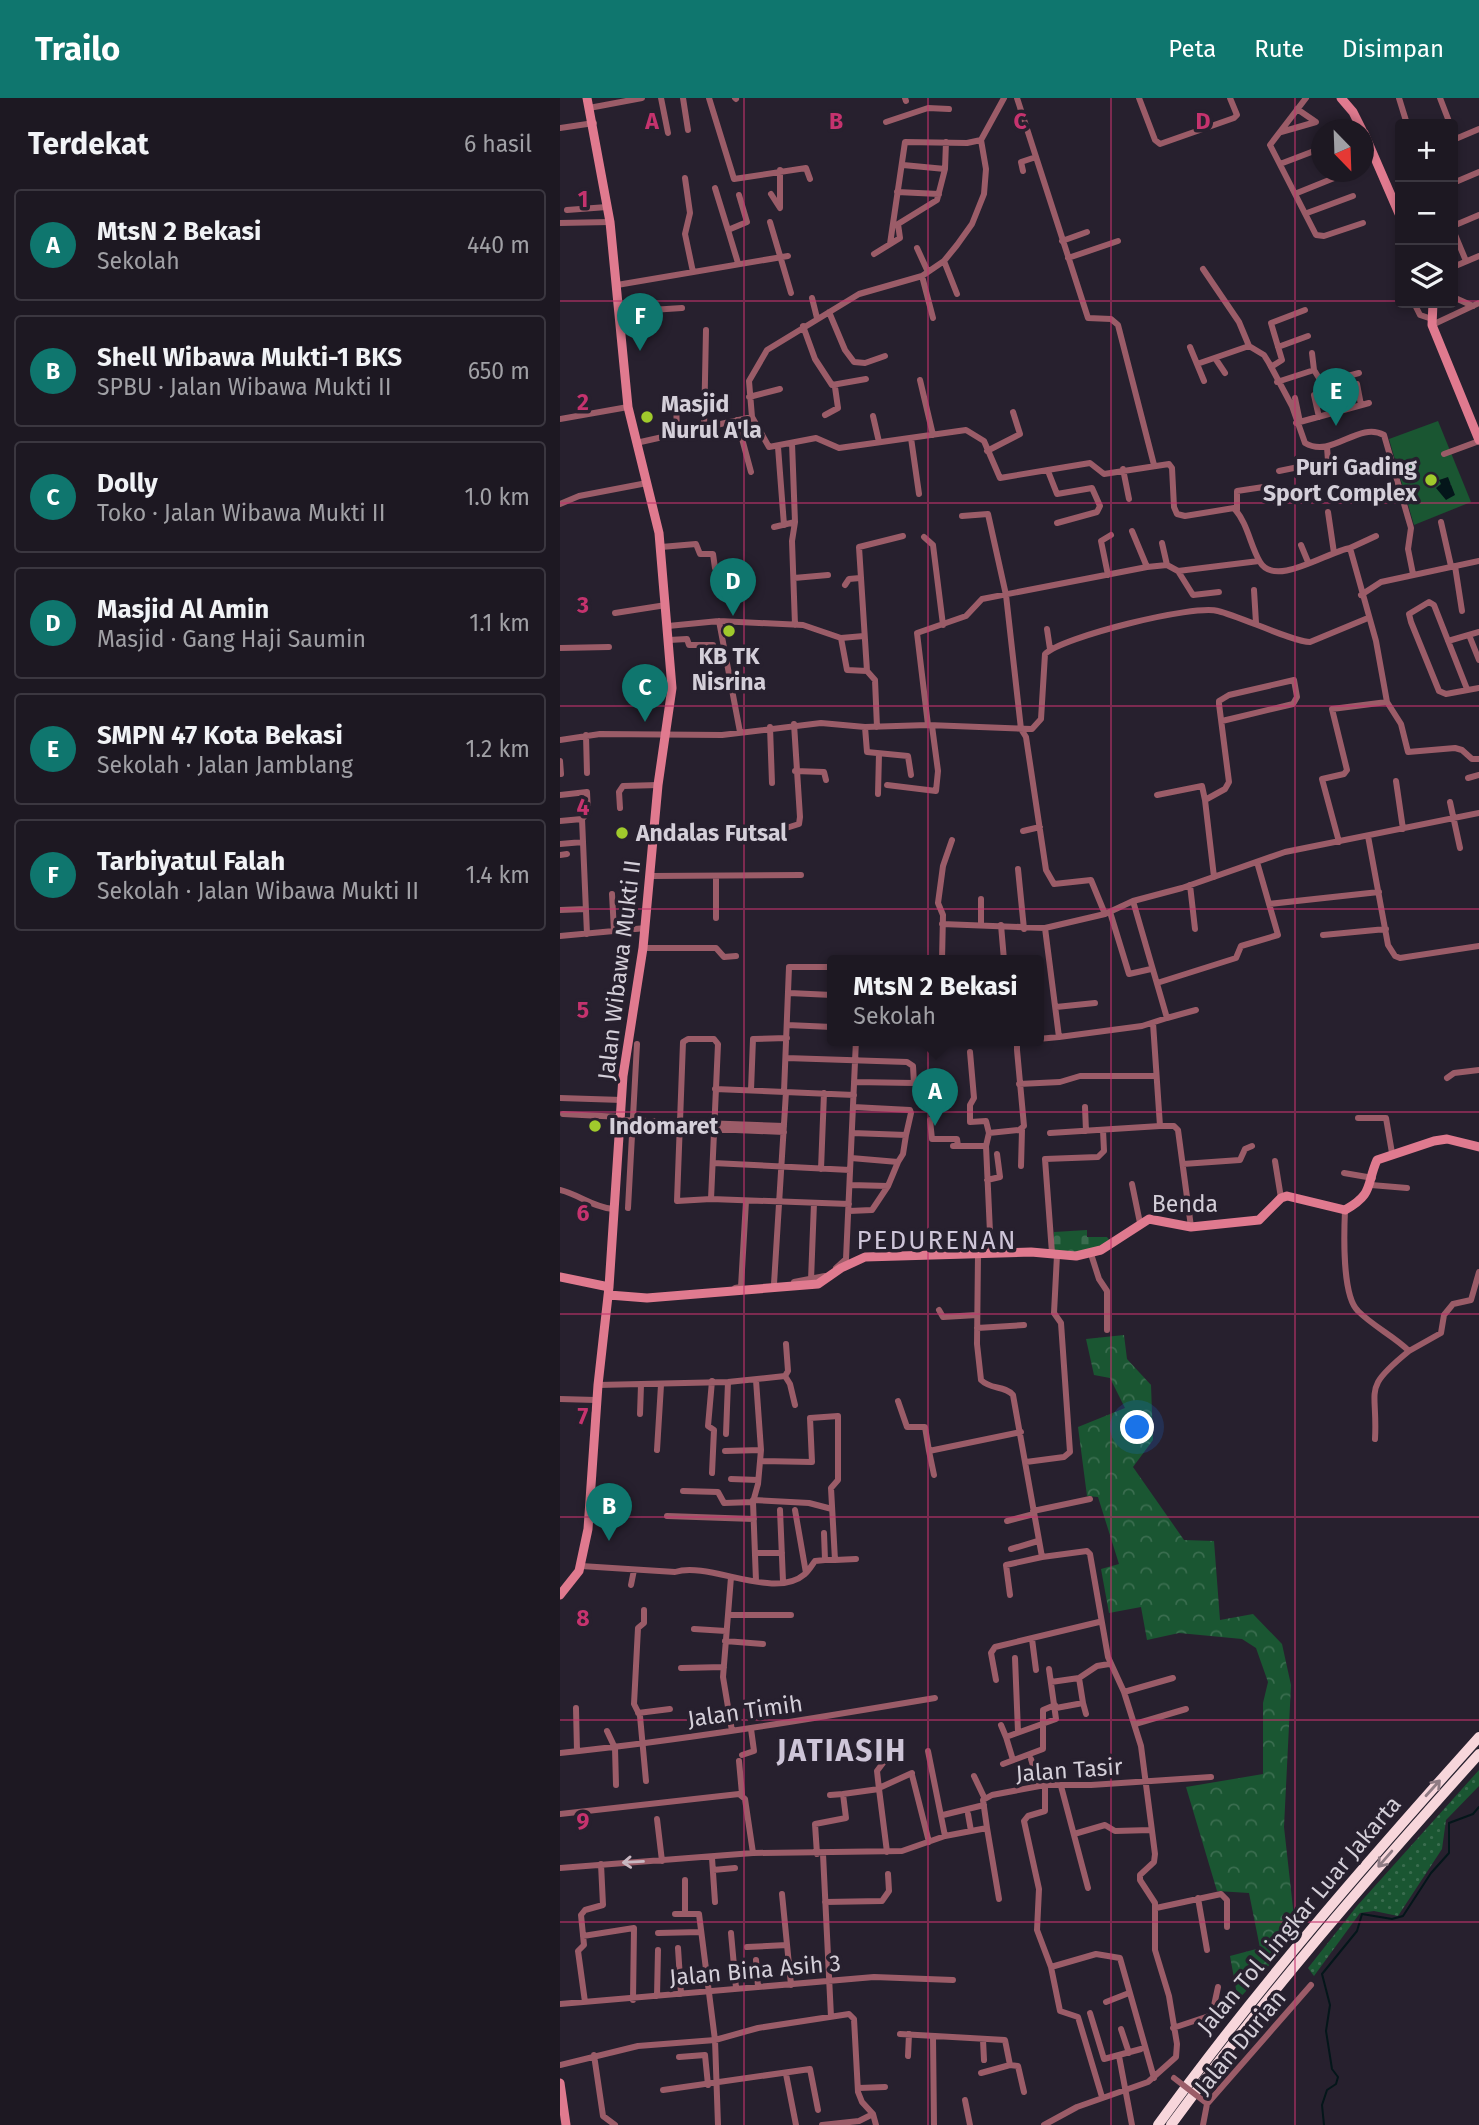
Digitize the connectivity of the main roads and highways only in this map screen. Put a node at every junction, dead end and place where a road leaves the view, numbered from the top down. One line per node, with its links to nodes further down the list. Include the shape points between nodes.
1 (1341, 98): 3 (main road)
2 (588, 103): 10 (main road, Jalan Wibawa Mukti II, via 610,222 628,407 661,547 672,688 622,1100)
3 (1357, 119)
4 (1374, 155): 5 (main road)
5 (1395, 200)
6 (1433, 308): 7 (main road, via 1432,322)
7 (1479, 440)
8 (1479, 1147): 10 (main road, Benda, via 1447,1139 1377,1160 1372,1181 1359,1202 1346,1210 1287,1196 1259,1220 1191,1227 1149,1219 1091,1254 865,1257 818,1284 805,1286 647,1298)
9 (560, 1277): 10 (main road)
10 (609, 1291): 11 (main road, Jalan Wibawa Mukti II, via 588,1529 581,1566)
11 (560, 1595)
12 (1479, 1737): 16 (highway, Jalan Tol Lingkar Luar Jakarta, one-way to 12, via 1201,2065 1346,1888)
13 (1479, 1754): 17 (highway, Jalan Tol Lingkar Luar Jakarta, one-way to 17, via 1354,1895)
14 (560, 2083): 15 (main road)
15 (566, 2125)
16 (1158, 2125)
17 (1171, 2125)

